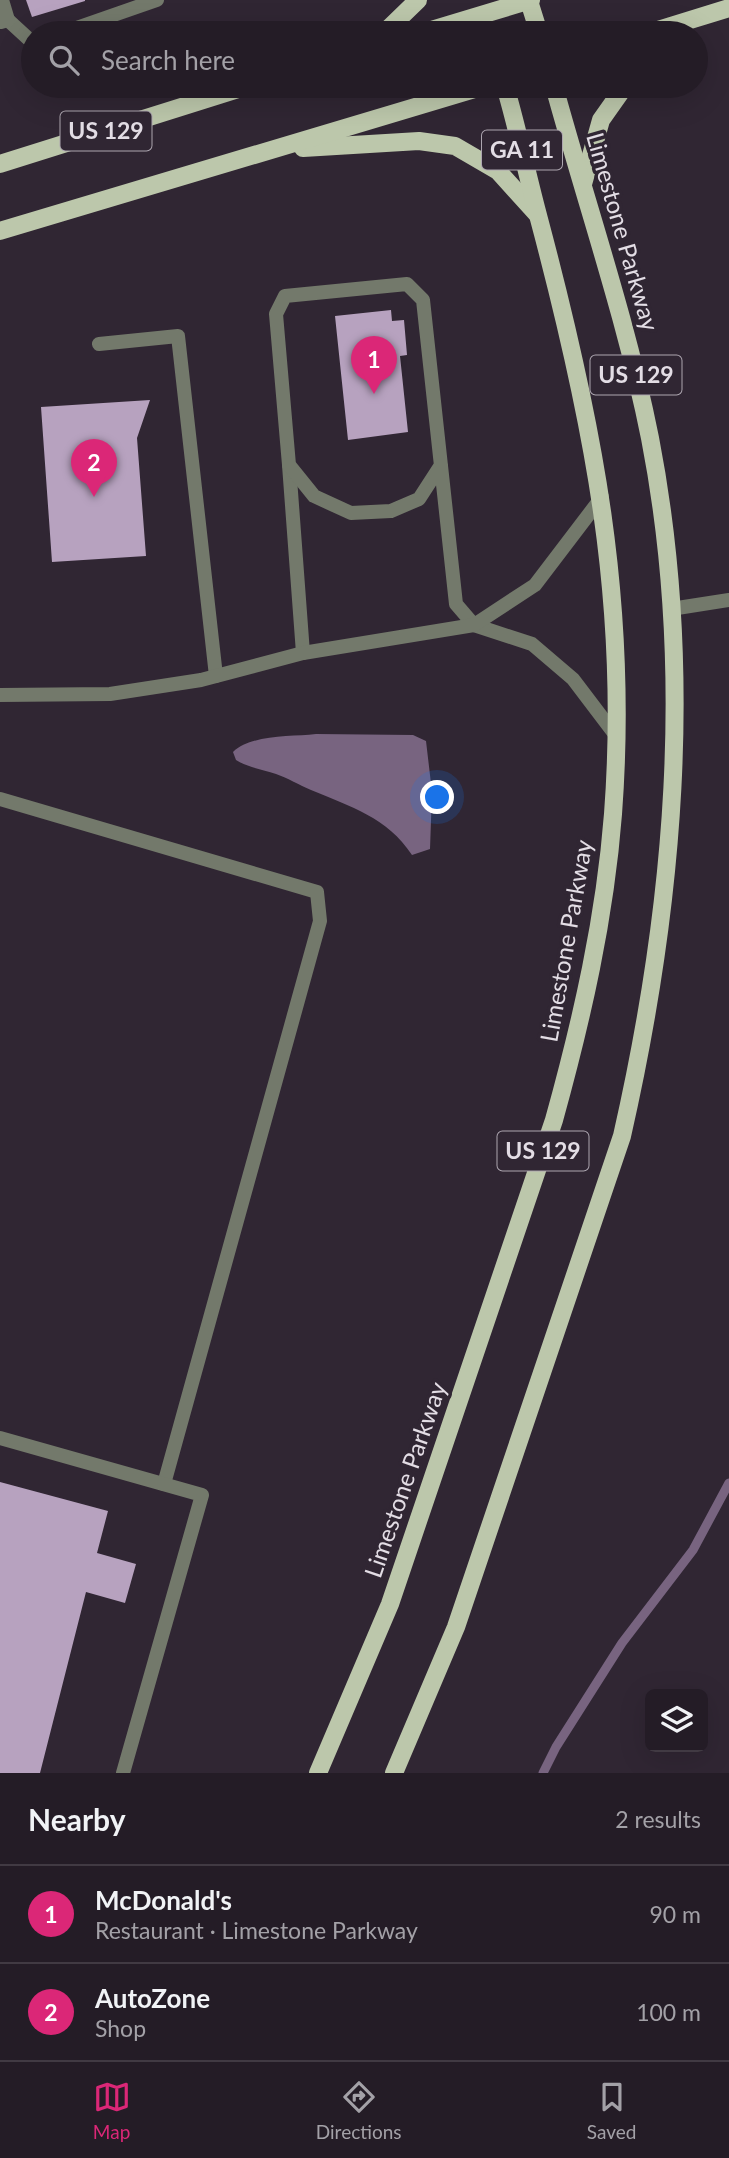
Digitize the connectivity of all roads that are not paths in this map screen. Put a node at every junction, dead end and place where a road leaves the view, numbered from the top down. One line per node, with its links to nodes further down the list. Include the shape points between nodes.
1 (2, 0): 7 (lane)
2 (156, 0): 8 (lane)
3 (418, 0): 9 (main road)
4 (530, 0): 10 (main road); 11 (main road)
5 (729, 8): 6 (main road)
6 (693, 19): 12 (main road); 13 (main road)
7 (4, 21): 14 (lane)
8 (96, 21)
9 (396, 21)
10 (492, 21)
11 (536, 21)
12 (687, 21)
13 (691, 21)
14 (21, 34)
15 (210, 98): 21 (main road, US 129)
16 (445, 98): 20 (main road, US 129)
17 (508, 98): 23 (main road, Limestone Parkway / GA 11)
18 (558, 98): 22 (main road, Limestone Parkway / US 129)
19 (617, 98): 22 (main road, GA 11, via 601,120)
20 (275, 149): 23 (main road, US 129, via 419,141 455,146 498,171); 24 (main road, US 129)
21 (0, 164)
22 (583, 184): 30 (main road, Limestone Parkway / US 129, via 620,310 650,439 670,571)
23 (538, 214): 28 (main road, Limestone Parkway / US 129, via 573,348)
24 (0, 231)
25 (99, 344): 33 (lane, via 178,336)
26 (289, 465): 27 (lane, via 314,496 351,513 391,511 419,499); 27 (lane, via 276,313 285,296 407,284 423,300); 32 (lane)
27 (441, 465): 31 (lane, via 456,604)
28 (602, 497): 31 (lane, via 535,585); 35 (main road, Limestone Parkway / US 129, via 616,643)
29 (729, 600): 30 (lane)
30 (671, 609): 41 (main road, Limestone Parkway / US 129, via 675,740 664,900 640,1058 622,1136 456,1628)
31 (474, 625): 32 (lane); 35 (lane, via 532,644 573,679)
32 (303, 653): 33 (lane)
33 (216, 676): 34 (lane, via 110,694)
34 (0, 695)
35 (617, 737): 40 (main road, Limestone Parkway / US 129, via 605,892 581,1019 554,1119 390,1604)
36 (0, 799): 38 (lane, via 317,892 320,921)
37 (0, 1438): 38 (lane)
38 (164, 1484): 39 (lane, via 202,1496)
39 (123, 1773)
40 (317, 1773)
41 (394, 1773)

